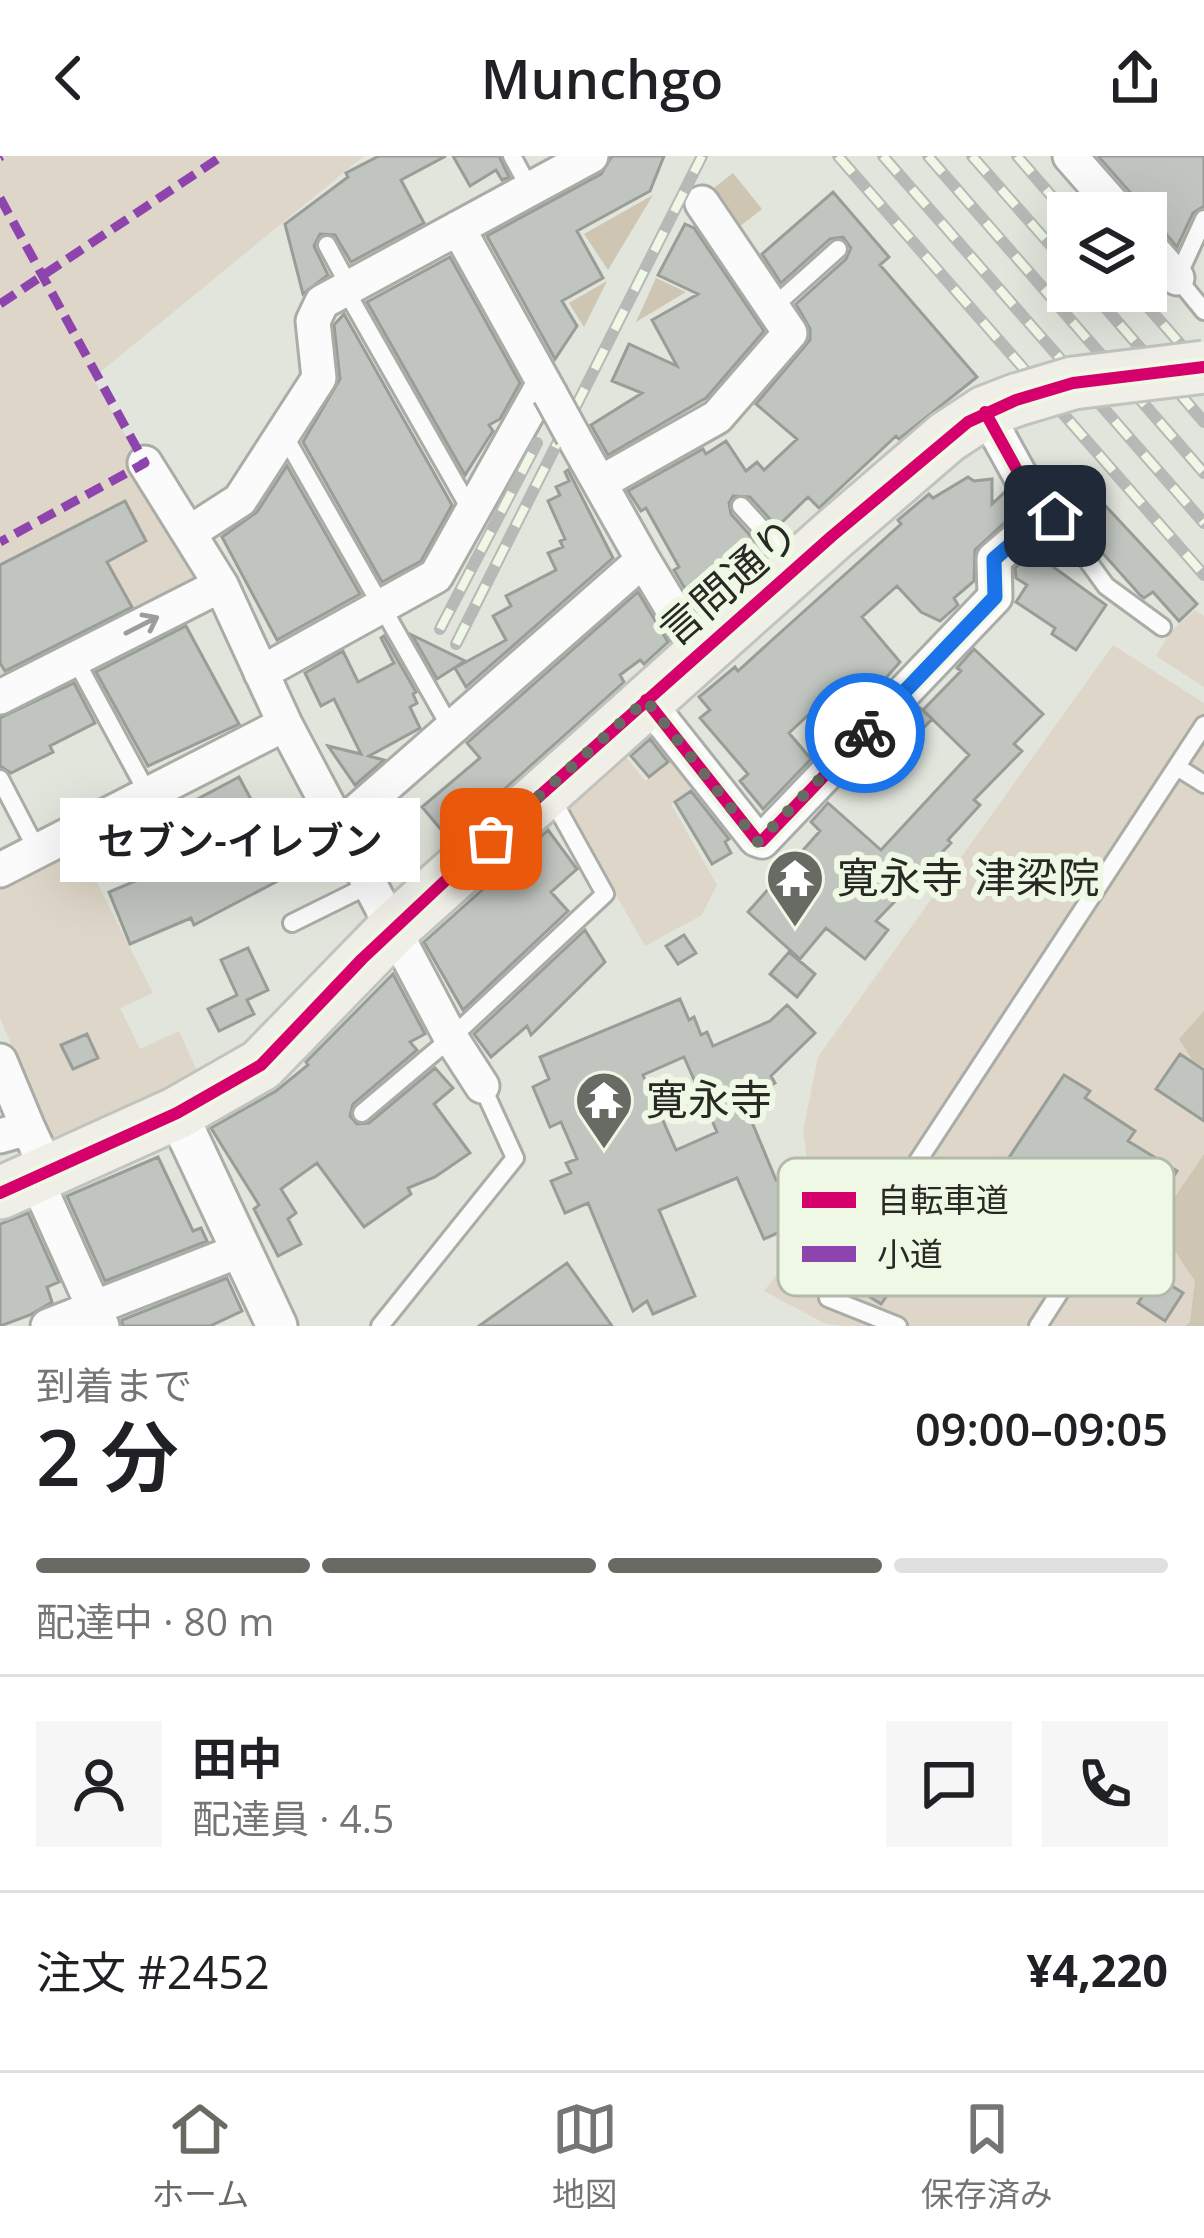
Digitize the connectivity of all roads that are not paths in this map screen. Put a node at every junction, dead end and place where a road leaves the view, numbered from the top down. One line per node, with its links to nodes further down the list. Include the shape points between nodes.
1 (512, 156): 4 (lane)
2 (591, 156): 4 (street)
3 (1070, 156): 5 (street)
4 (530, 189): 8 (street)
5 (1102, 192)
6 (702, 203): 14 (street)
7 (1204, 219): 12 (lane)
8 (458, 228): 13 (street); 17 (street)
9 (327, 245): 13 (lane)
10 (838, 249): 14 (lane)
11 (1167, 267): 12 (street)
12 (1177, 278): 15 (lane)
13 (347, 288): 19 (street, via 322,302 313,321 320,378); 23 (lane)
14 (772, 308): 21 (street, via 790,333 717,417)
15 (1204, 311)
16 (1204, 367): 18 (main road, 言問通り, bridge, via 1073,383)
17 (547, 389): 21 (street, bridge); 23 (street)
18 (1001, 406): 24 (street); 27 (main road, 言問通り, via 946,437)
19 (284, 435): 25 (street, via 240,500); 29 (lane)
20 (145, 463): 25 (street)
21 (600, 483): 26 (street)
22 (741, 506): 27 (lane)
23 (470, 509): 29 (street, via 436,576)
24 (1043, 517): 30 (lane, via 1055,516 1106,586); 35 (street, via 994,559 995,597 761,841)
25 (189, 532): 28 (street)
26 (643, 560): 31 (street); 38 (street)
27 (797, 566): 31 (main road, 言問通り)
28 (221, 585): 32 (street, one-way to 28); 33 (street)
29 (381, 608): 33 (street); 38 (lane)
30 (1162, 627)
31 (703, 650): 35 (main road, 言問通り)
32 (76, 658): 34 (street); 43 (lane)
33 (261, 673): 36 (street)
34 (0, 697)
35 (646, 700): 42 (main road, 言問通り)
36 (285, 724): 43 (street); 44 (street)
37 (1204, 725): 39 (lane)
38 (452, 730): 44 (street)
39 (1177, 766): 41 (lane); 54 (lane)
40 (0, 779): 45 (lane)
41 (1204, 784)
42 (547, 789): 47 (main road, 言問通り); 49 (lane, via 605,894)
43 (147, 792): 45 (street)
44 (340, 826): 47 (street)
45 (38, 850): 46 (street)
46 (0, 870)
47 (383, 905): 48 (lane); 49 (street); 52 (main road, 言問通り, via 260,1065)
48 (292, 922)
49 (452, 1038): 51 (street); 53 (lane)
50 (0, 1061): 55 (street)
51 (482, 1086): 62 (lane, via 515,1157)
52 (177, 1113): 55 (main road, 言問通り); 56 (street)
53 (362, 1113)
54 (920, 1158)
55 (22, 1161): 59 (street)
56 (242, 1250): 59 (street); 61 (street)
57 (829, 1296): 63 (lane)
58 (1057, 1296): 64 (lane)
59 (99, 1318): 60 (street)
60 (48, 1326)
61 (277, 1326)
62 (380, 1326)
63 (898, 1326)
64 (1038, 1326)

